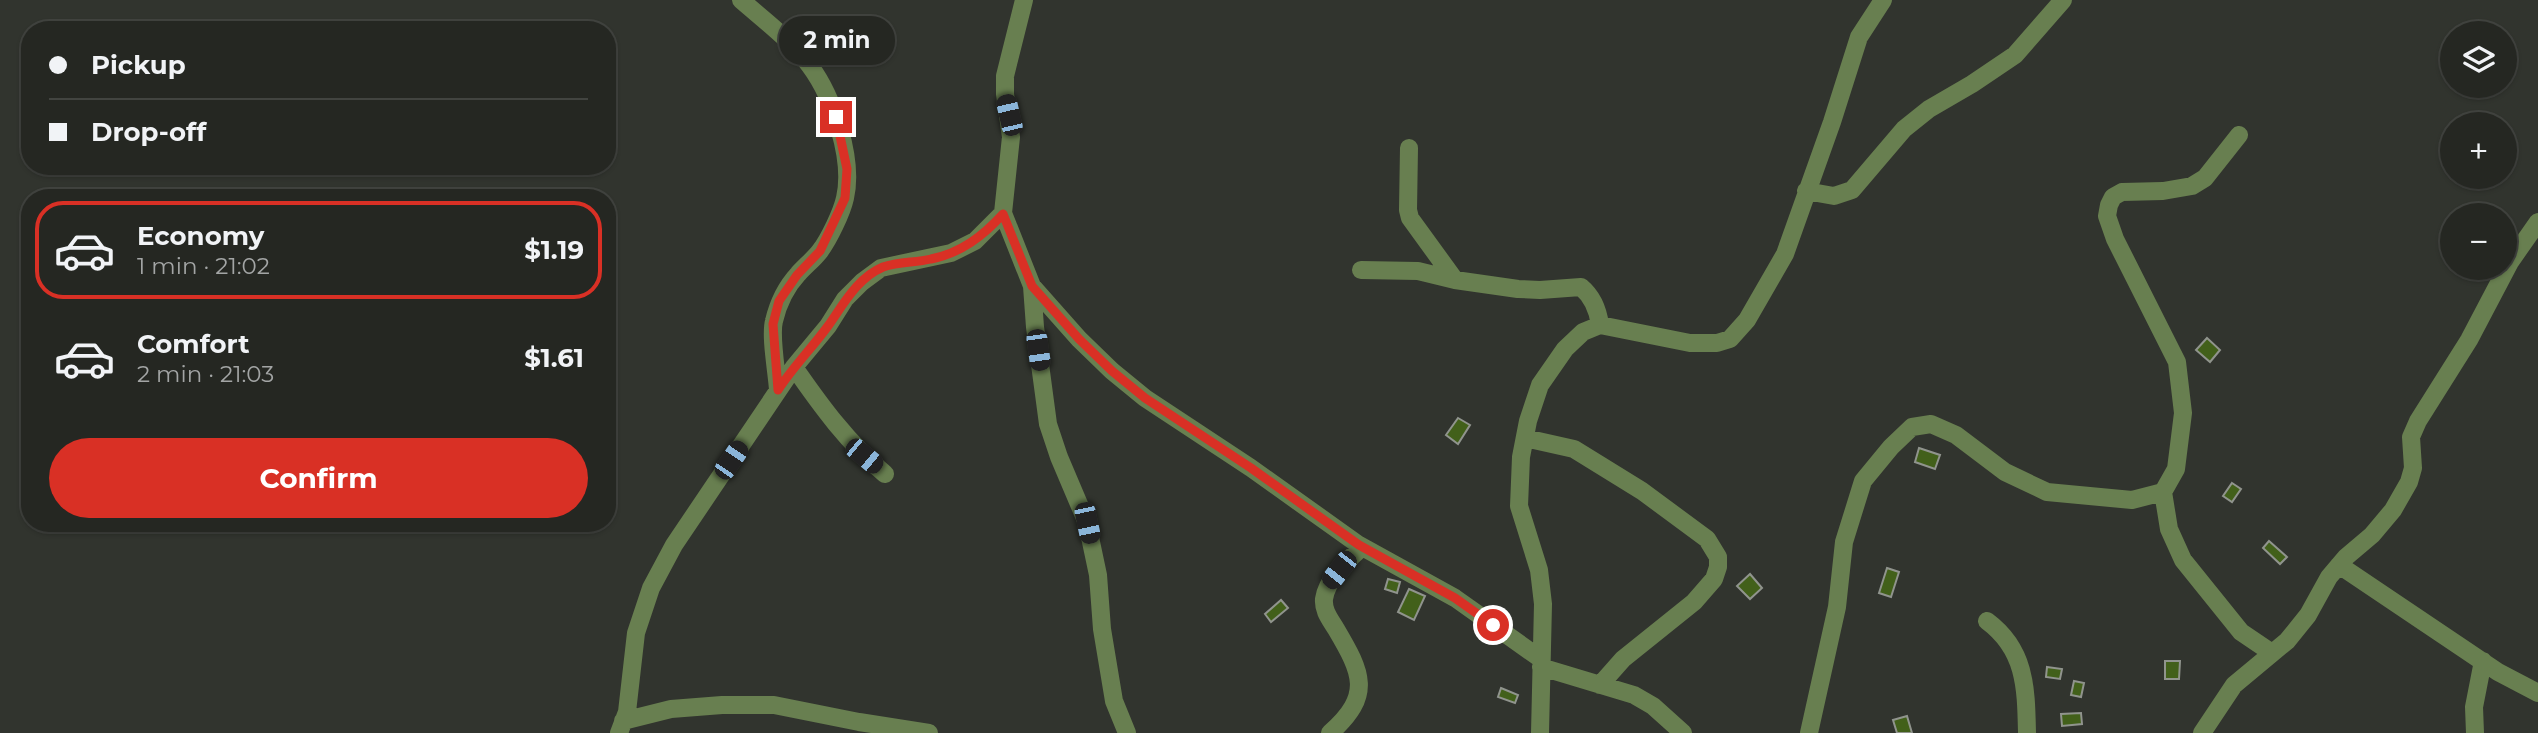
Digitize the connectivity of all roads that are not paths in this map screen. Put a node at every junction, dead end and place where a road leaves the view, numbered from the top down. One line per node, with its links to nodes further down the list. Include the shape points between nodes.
1 (741, 0): 15 (street, via 785,38 822,83 836,117 847,169 845,198 832,228 820,251 779,301 773,324)
2 (1024, 0): 8 (street, via 1005,76 1011,137)
3 (1883, 0): 7 (street, via 1859,37)
4 (2063, 0): 7 (street, via 2015,55 1904,129 1852,190 1834,196)
5 (2239, 135): 18 (street, via 2212,170 2192,186 2122,192 2109,205 2107,216 2115,239 2177,362 2183,413 2176,469)
6 (1409, 148): 11 (street, via 1410,218)
7 (1806, 191): 13 (street, via 1786,254 1747,320 1730,339 1690,343)
8 (1003, 214): 12 (street); 14 (street, via 975,241 951,253 881,268 845,299)
9 (2538, 222): 20 (street, via 2418,421 2411,437 2413,468 2398,501 2372,535)
10 (1361, 270): 11 (street, via 1411,270)
11 (1455, 281): 13 (street, via 1529,290 1581,287 1598,310)
12 (1032, 286): 19 (street, via 1079,339 1145,398); 29 (street, via 1048,424 1087,523 1114,701)
13 (1600, 325): 16 (street, via 1583,332 1565,349 1540,385)
14 (794, 367): 15 (street); 17 (street, via 842,433)
15 (778, 390): 27 (street, via 674,545 651,588 636,634 627,712)
16 (1525, 439): 24 (street, via 1519,506 1539,570); 25 (street, via 1574,449 1707,539 1718,556 1714,579 1694,602 1623,659)
17 (885, 474)
18 (2163, 492): 22 (street, via 2169,529 2183,560 2241,632); 33 (street, via 2132,500 2048,492 2005,472 1956,435 1931,424 1912,427 1863,481 1844,542 1837,607)
19 (1362, 547): 24 (street, via 1455,598); 30 (street, via 1328,584 1324,599 1325,611 1361,685 1357,701)
20 (2339, 565): 22 (street, via 2308,615); 23 (street)
21 (1987, 621): 34 (street, via 2004,634 2016,654 2024,678)
22 (2272, 653): 35 (street, via 2234,685)
23 (2483, 661): 26 (street); 36 (street, via 2474,707)
24 (1541, 663): 25 (street); 31 (street)
25 (1600, 685): 32 (street, via 1634,695)
26 (2538, 693)
27 (621, 727): 28 (street, via 671,709 774,705)
28 (929, 733)
29 (1127, 733)
30 (1330, 733)
31 (1540, 733)
32 (1683, 733)
33 (1809, 733)
34 (2027, 733)
35 (2202, 733)
36 (2475, 733)

